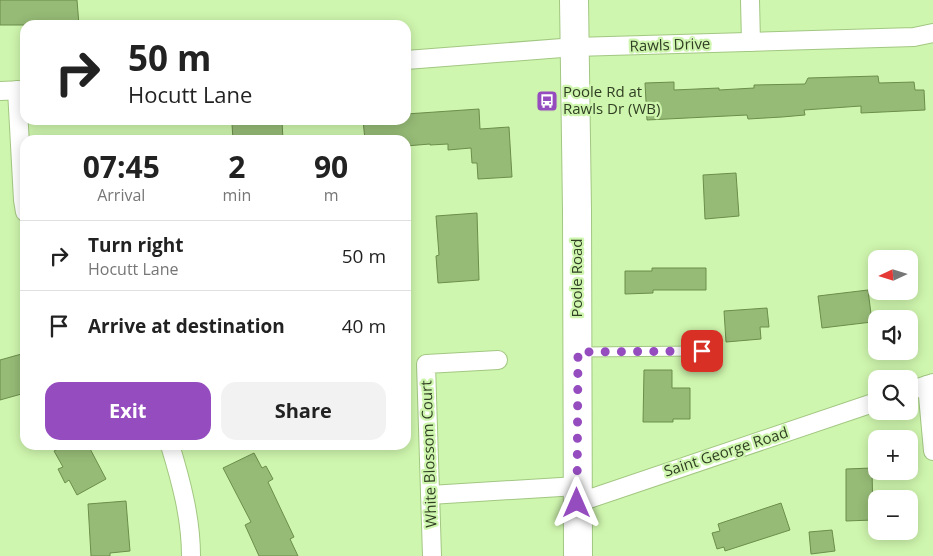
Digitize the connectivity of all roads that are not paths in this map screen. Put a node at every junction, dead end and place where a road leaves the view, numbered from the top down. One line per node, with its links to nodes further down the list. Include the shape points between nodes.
1 (574, 0): 5 (main road, Poole Road)
2 (750, 0): 4 (street)
3 (933, 34): 4 (street, Rawls Drive)
4 (751, 42): 5 (street, Rawls Drive)
5 (575, 47): 6 (street, Rawls Drive); 10 (main road, Poole Road)
6 (411, 60)
7 (14, 90): 8 (street)
8 (20, 163)
9 (702, 351): 10 (lane)
10 (578, 352): 17 (main road, Poole Road)
11 (498, 360): 18 (street, White Blossom Court, via 426,364)
12 (930, 384): 13 (street); 16 (street)
13 (918, 388)
14 (868, 404): 17 (street, Saint George Road)
15 (172, 450): 19 (street, via 187,510)
16 (933, 452)
17 (577, 494): 18 (street, Saint George Road); 21 (main road, Poole Road)
18 (430, 495): 20 (street, White Blossom Court)
19 (191, 556)
20 (432, 556)
21 (578, 556)

